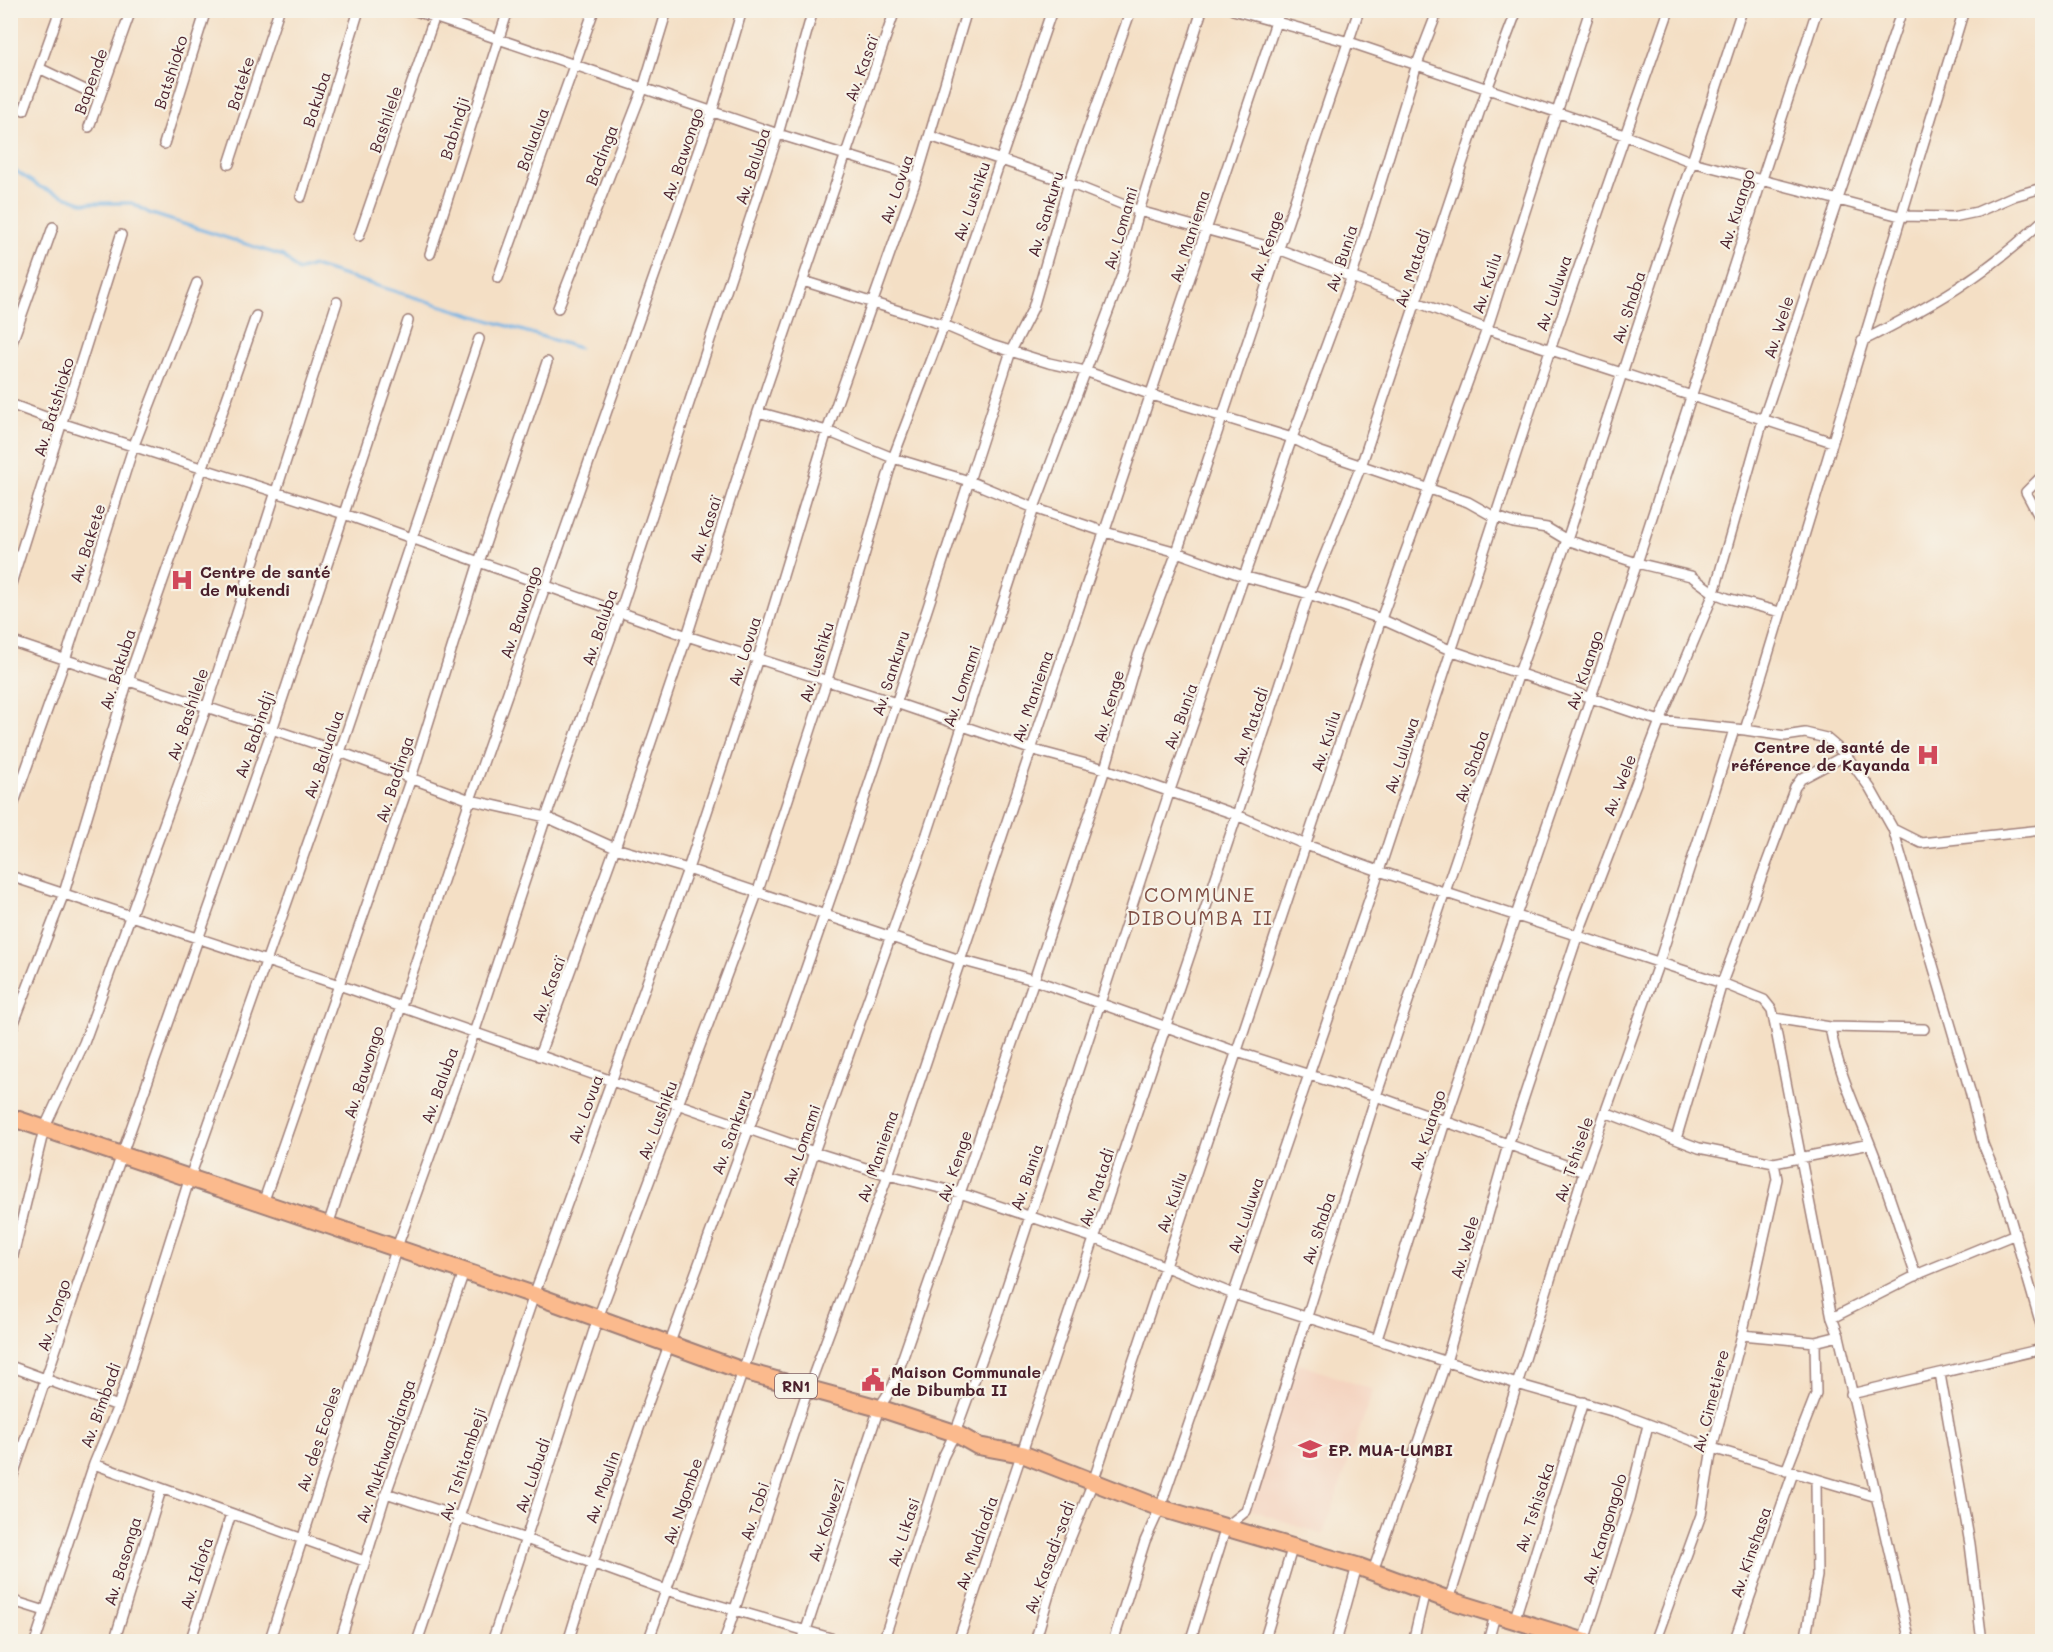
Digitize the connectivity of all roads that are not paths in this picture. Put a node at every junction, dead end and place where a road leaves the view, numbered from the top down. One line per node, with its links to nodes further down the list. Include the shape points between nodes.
1 (60, 10): 34 (street)
2 (131, 10): 37 (street, Bapende)
3 (206, 10): 45 (street, Batshioko)
4 (279, 10): 49 (street, Bateke)
5 (360, 10): 54 (street, Bakuba)
6 (413, 10): 28 (street)
7 (508, 10): 30 (street, Babindji)
8 (594, 10): 33 (street, Balualua)
9 (668, 10): 35 (street, Badinga)
10 (742, 10): 40 (street, Av. Bawongo)
11 (813, 10): 42 (street, Av. Baluba)
12 (895, 10): 46 (street, Av. Kasaï)
13 (967, 10): 44 (street, Av. Lovua)
14 (1052, 10): 47 (street, Av. Lushiku)
15 (1131, 10): 52 (street, Av. Sankuru)
16 (1202, 10): 56 (street, Av. Lomami)
17 (1233, 10): 29 (street)
18 (1280, 10): 29 (street, Av. Maniema)
19 (1359, 10): 31 (street, Av. Kenge)
20 (1438, 10): 32 (street, Av. Bunia)
21 (1517, 10): 36 (street, Av. Matadi)
22 (1590, 10): 39 (street, Av. Kuilu)
23 (1669, 10): 43 (street, Av. Luluwa)
24 (1742, 10): 48 (street, Av. Shaba)
25 (1817, 10): 51 (street, Av. Kuango)
26 (1902, 10): 55 (street, Av. Wele)
27 (1964, 10): 57 (street)
28 (436, 14): 30 (street); 62 (street, Bashilele)
29 (1276, 24): 31 (street); 60 (street, Av. Maniema)
30 (498, 38): 33 (street); 64 (street, Babindji)
31 (1349, 42): 32 (street); 63 (street, Av. Kenge)
32 (1417, 64): 36 (street); 65 (street, Av. Bunia)
33 (575, 65): 35 (street); 66 (street, Balualua)
34 (41, 69): 37 (street); 38 (street)
35 (643, 89): 40 (street); 72 (street, Badinga)
36 (1487, 89): 39 (street); 70 (street, Av. Matadi)
37 (100, 97): 41 (street, Bapende)
38 (24, 110)
39 (1556, 111): 43 (street); 76 (street, Av. Kuilu)
40 (712, 112): 42 (street); 114 (street, Av. Bawongo)
41 (89, 127)
42 (778, 134): 46 (street); 118 (street, Av. Baluba)
43 (1624, 135): 48 (street); 80 (street, Av. Luluwa)
44 (930, 136): 47 (street); 50 (street, Av. Lovua)
45 (164, 144)
46 (845, 155): 50 (street); 67 (street, Av. Kasaï)
47 (1000, 162): 52 (street); 75 (street, Av. Lushiku)
48 (1692, 162): 51 (street); 84 (street, Av. Shaba)
49 (229, 164)
50 (916, 177): 71 (street, Av. Lovua)
51 (1761, 180): 55 (street); 86 (street, Av. Kuango)
52 (1069, 183): 56 (street); 81 (street, Av. Sankuru, via 1033,308)
53 (2043, 188): 57 (street, via 1953,217)
54 (301, 196)
55 (1836, 200): 57 (street); 90 (street, Av. Wele)
56 (1139, 211): 60 (street); 83 (street, Av. Lomami, via 1122,275)
57 (1900, 216): 78 (street)
58 (2043, 221): 78 (street, via 1982,274 1924,310)
59 (53, 227): 79 (street)
60 (1207, 231): 63 (street); 85 (street, Av. Maniema)
61 (121, 235): 91 (street, Av. Batshioko)
62 (359, 236)
63 (1281, 250): 65 (street); 89 (street, Av. Kenge)
64 (430, 254)
65 (1352, 276): 70 (street); 93 (street, Av. Bunia)
66 (498, 278)
67 (803, 281): 71 (street); 88 (street, Av. Kasaï)
68 (197, 283): 95 (street, Av. Bakete)
69 (338, 302): 102 (street, Av. Bashilele)
70 (1417, 302): 76 (street); 97 (street, Av. Matadi)
71 (873, 303): 75 (street); 92 (street, Av. Lovua)
72 (558, 308)
73 (256, 316): 98 (street, Av. Bakuba)
74 (408, 321): 104 (street, Av. Babindji)
75 (944, 325): 81 (street); 96 (street, Av. Lushiku)
76 (1487, 329): 80 (street); 101 (street, Av. Kuilu)
77 (479, 339): 108 (street, Av. Balualua)
78 (1862, 341): 94 (street)
79 (10, 348)
80 (1550, 350): 84 (street); 105 (street, Av. Luluwa)
81 (1011, 351): 83 (street); 100 (street, Av. Sankuru)
82 (547, 362): 111 (street, Av. Badinga)
83 (1085, 371): 85 (street); 103 (street, Av. Lomami)
84 (1622, 375): 86 (street); 109 (street, Av. Shaba)
85 (1152, 395): 89 (street); 107 (street, Av. Maniema)
86 (1692, 396): 90 (street); 112 (street, Av. Kuango)
87 (10, 404): 91 (street)
88 (758, 412): 92 (street); 121 (street, Av. Kasaï)
89 (1223, 417): 93 (street); 110 (street, Av. Kenge)
90 (1763, 420): 94 (street); 116 (street, Av. Wele)
91 (64, 424): 95 (street); 115 (street, Av. Batshioko)
92 (827, 431): 96 (street); 124 (street, Av. Lovua)
93 (1292, 438): 97 (street); 113 (street, Av. Bunia)
94 (1832, 442): 119 (street)
95 (134, 445): 98 (street); 125 (street, Av. Bakete)
96 (893, 458): 100 (street); 127 (street, Av. Lushiku)
97 (1361, 466): 101 (street); 117 (street, Av. Matadi)
98 (201, 467): 102 (street); 128 (street, Av. Bakuba)
99 (2043, 476): 106 (street, via 2026,492)
100 (969, 481): 103 (street); 130 (street, Av. Sankuru)
101 (1430, 490): 105 (street, via 1468,502); 120 (street, Av. Kuilu)
102 (276, 491): 104 (street); 131 (street, Av. Bashilele)
103 (1034, 508): 107 (street); 133 (street, Av. Lomami)
104 (344, 514): 108 (street); 134 (street, Av. Babindji)
105 (1497, 517): 109 (street, via 1547,528); 123 (street, Av. Luluwa)
106 (2043, 522)
107 (1105, 532): 110 (street); 137 (street, Av. Maniema)
108 (411, 540): 111 (street); 138 (street, Av. Balualua)
109 (1567, 540): 112 (street); 126 (street, Av. Shaba)
110 (1177, 552): 113 (street); 140 (street, Av. Kenge, via 1137,658)
111 (479, 562): 114 (street); 141 (street, Av. Badinga)
112 (1637, 563): 116 (street, via 1691,576); 129 (street, Av. Kuango)
113 (1243, 576): 117 (street); 142 (street, Av. Bunia)
114 (544, 585): 118 (street); 143 (street, Av. Bawongo)
115 (10, 587)
116 (1714, 593): 119 (street); 132 (street, Av. Wele)
117 (1309, 594): 120 (street); 145 (street, Av. Matadi)
118 (620, 612): 121 (street); 146 (street, Av. Baluba)
119 (1780, 612): 136 (street)
120 (1381, 619): 123 (street); 149 (street, Av. Kuilu)
121 (687, 636): 124 (street); 150 (street, Av. Kasaï)
122 (10, 641): 125 (street)
123 (1450, 650): 126 (street); 152 (street, Av. Luluwa)
124 (758, 658): 127 (street); 151 (street, Av. Lovua)
125 (64, 660): 128 (street); 144 (street, Av. Bakete)
126 (1519, 673): 129 (street); 155 (street, Av. Shaba)
127 (827, 680): 130 (street); 154 (street, Av. Lushiku)
128 (127, 683): 131 (street); 156 (street, Av. Bakuba)
129 (1590, 697): 132 (street); 159 (street, Av. Kuango)
130 (896, 703): 133 (street); 157 (street, Av. Sankuru)
131 (206, 709): 134 (street); 158 (street, Av. Bashilele)
132 (1660, 721): 135 (street); 160 (street, Av. Wele)
133 (963, 726): 137 (street); 162 (street, Av. Lomami)
134 (272, 730): 138 (street); 161 (street, Av. Babindji)
135 (1734, 730): 136 (street); 165 (street, Av. Tshisele)
136 (1745, 730): 139 (street, via 1777,735 1817,734)
137 (1030, 749): 140 (street); 163 (street, Av. Maniema)
138 (340, 752): 141 (street); 164 (street, Av. Balualua)
139 (1846, 755): 147 (street); 167 (street, via 1801,779 1795,787)
140 (1105, 769): 142 (street); 166 (street, Av. Kenge)
141 (411, 778): 143 (street); 168 (street, Av. Badinga)
142 (1169, 793): 145 (street); 169 (street, Av. Bunia)
143 (470, 800): 146 (street); 170 (street, Av. Bawongo)
144 (10, 814)
145 (1237, 815): 149 (street); 172 (street, Av. Matadi)
146 (546, 817): 150 (street); 176 (street, Av. Baluba)
147 (1893, 830): 148 (street, via 1921,843); 202 (street)
148 (2043, 830)
149 (1306, 845): 152 (street); 177 (street, Av. Kuilu)
150 (615, 848): 151 (street); 178 (street, Av. Kasaï)
151 (688, 869): 154 (street); 180 (street, Av. Lovua)
152 (1378, 871): 155 (street); 179 (street, Av. Luluwa)
153 (10, 876): 156 (street)
154 (758, 891): 157 (street); 182 (street, Av. Lushiku)
155 (1444, 891): 159 (street); 181 (street, Av. Shaba)
156 (64, 893): 158 (street); 175 (street, Av. Bakuba)
157 (824, 914): 162 (street); 187 (street, Av. Sankuru)
158 (130, 915): 161 (street); 186 (street, Av. Bashilele, via 84,1043)
159 (1515, 916): 160 (street); 185 (street, Av. Kuango)
160 (1577, 937): 165 (street); 190 (street, Av. Wele)
161 (198, 938): 164 (street); 192 (street, Av. Babindji)
162 (891, 938): 163 (street); 191 (street, Av. Lomami)
163 (960, 960): 166 (street); 196 (street, Av. Maniema)
164 (266, 962): 168 (street); 197 (street, Av. Balualua)
165 (1659, 962): 167 (street); 183 (street, Av. Tshisele)
166 (1034, 980): 169 (street); 198 (street, Av. Kenge)
167 (1722, 983): 171 (street, via 1769,1004); 188 (street)
168 (339, 985): 170 (street); 199 (street, Av. Badinga)
169 (1100, 1004): 172 (street); 200 (street, Av. Bunia)
170 (400, 1008): 176 (street); 201 (street, Av. Bawongo)
171 (1774, 1018): 173 (street); 193 (street)
172 (1166, 1024): 177 (street); 203 (street, Av. Matadi)
173 (1830, 1027): 174 (street); 189 (street, via 1847,1087)
174 (1924, 1029)
175 (10, 1033)
176 (474, 1033): 178 (street); 204 (street, Av. Baluba)
177 (1237, 1052): 179 (street); 205 (street, Av. Kuilu)
178 (539, 1056): 180 (street)
179 (1309, 1076): 181 (street); 209 (street, Av. Luluwa)
180 (612, 1082): 182 (street); 210 (street, Av. Lovua)
181 (1376, 1096): 185 (street); 211 (street, Av. Shaba)
182 (679, 1105): 187 (street); 213 (street, Av. Lushiku)
183 (1605, 1112): 188 (street); 195 (street, Av. Tshisele)
184 (10, 1117): 186 (highway, RN1)
185 (1445, 1122): 190 (street); 217 (street, Av. Kuango)
186 (44, 1129): 192 (highway, RN1); 206 (street, Av. Bashilele)
187 (748, 1130): 191 (street); 219 (street, Av. Sankuru)
188 (1676, 1139): 194 (street, via 1699,1148)
189 (1870, 1144): 193 (street); 208 (street)
190 (1508, 1145): 195 (street); 221 (street, Av. Wele)
191 (814, 1152): 196 (street); 223 (street, Av. Lomami)
192 (122, 1154): 197 (highway, RN1); 225 (street, Av. Yongo)
193 (1800, 1156): 194 (street); 212 (street)
194 (1774, 1163): 215 (street, Av. Cimetiere, via 1777,1179)
195 (1584, 1172): 226 (street, Av. Tshisele)
196 (888, 1175): 198 (street); 227 (street, Av. Maniema)
197 (190, 1177): 199 (highway, RN1); 230 (street, Av. Bimbadi)
198 (960, 1193): 200 (street); 231 (street, Av. Kenge, via 893,1386)
199 (263, 1203): 201 (highway, RN1)
200 (1028, 1218): 203 (street); 233 (street, Av. Bunia)
201 (328, 1225): 204 (highway, RN1)
202 (2013, 1235): 208 (street); 214 (street)
203 (1094, 1238): 205 (street); 235 (street, Av. Matadi)
204 (397, 1247): 207 (highway, RN1); 248 (street, Av. des Ecoles)
205 (1164, 1267): 209 (street); 239 (street, Av. Kuilu)
206 (10, 1268)
207 (464, 1272): 210 (highway, RN1); 242 (street, Av. Mukhwandjanga)
208 (1916, 1276): 212 (street)
209 (1233, 1294): 211 (street); 244 (street, Av. Luluwa)
210 (534, 1295): 213 (highway, RN1); 246 (street, Av. Tshitambeji)
211 (1305, 1316): 217 (street); 247 (street, Av. Shaba, via 1246,1511)
212 (1832, 1317): 216 (street)
213 (598, 1318): 219 (highway, RN1); 249 (street, Av. Lubudi)
214 (2043, 1328)
215 (1742, 1335): 218 (street); 234 (street, Av. Cimetiere)
216 (1839, 1336): 218 (street); 228 (street)
217 (1377, 1339): 221 (street)
218 (1815, 1342): 237 (street, Av. Kinshasa, via 1816,1394)
219 (668, 1343): 223 (highway, RN1); 252 (street, Av. Moulin)
220 (2043, 1349): 224 (street)
221 (1446, 1362): 226 (street); 253 (street, Av. Wele)
222 (10, 1366): 225 (street)
223 (743, 1371): 227 (highway, RN1); 254 (street, Av. Ngombe)
224 (1940, 1374): 228 (street); 290 (street, via 1970,1544)
225 (47, 1380): 230 (street); 240 (street, Av. Yongo)
226 (1517, 1384): 229 (street); 257 (street, Av. Tshisele)
227 (808, 1389): 231 (highway, RN1); 258 (street, Av. Tobi, via 750,1572)
228 (1851, 1394): 243 (street)
229 (1583, 1401): 232 (street); 261 (street, Av. Tshisaka)
230 (118, 1406): 236 (street, Av. Bimbadi)
231 (879, 1408): 233 (highway, RN1); 262 (street, Av. Kolwezi)
232 (1648, 1425): 234 (street); 285 (street, Av. Kangongolo, via 1630,1499)
233 (955, 1433): 235 (highway, RN1, via 978,1446); 276 (street, Av. Likasi, via 943,1457)
234 (1712, 1448): 237 (street); 286 (street, Av. Cimetiere, via 1701,1515)
235 (1023, 1455): 239 (highway, RN1); 277 (street, Av. Mudiadia)
236 (94, 1464): 241 (street); 259 (street, Av. Bimbadi)
237 (1790, 1472): 238 (street); 287 (street, Av. Kinshasa)
238 (1816, 1481): 243 (street); 288 (street, via 1816,1583)
239 (1093, 1482): 244 (highway, RN1); 278 (street, Av. Kasadi-sadi, via 1053,1581)
240 (10, 1484)
241 (161, 1490): 245 (street); 265 (street, Av. Basonga)
242 (386, 1492): 246 (street); 251 (street, Av. Mukhwandjanga)
243 (1877, 1497): 289 (street)
244 (1160, 1508): 247 (highway, RN1); 279 (street, Av. Luluwa, via 1145,1541)
245 (231, 1514): 248 (street); 266 (street, Av. Idiofa)
246 (460, 1518): 249 (street); 269 (street, Av. Tshitambeji)
247 (1226, 1527): 250 (highway, RN1); 280 (street)
248 (300, 1539): 251 (street); 267 (street, Av. des Ecoles)
249 (526, 1539): 252 (street); 270 (street, Av. Lubudi)
250 (1292, 1549): 253 (highway, RN1); 281 (street)
251 (364, 1561): 268 (street, Av. Mukhwandjanga)
252 (592, 1563): 254 (street); 271 (street, Av. Moulin)
253 (1365, 1570): 255 (highway, RN1); 282 (street, Av. Wele)
254 (666, 1590): 258 (street); 272 (street, Av. Ngombe)
255 (1425, 1592): 257 (highway, RN1); 283 (street)
256 (10, 1600): 259 (street)
257 (1449, 1600): 260 (highway, RN1)
258 (734, 1610): 262 (street); 273 (street, Av. Tobi)
259 (45, 1611): 264 (street, Av. Bimbadi)
260 (1496, 1615): 261 (highway, RN1); 284 (street)
261 (1514, 1621): 263 (highway, RN1)
262 (806, 1629): 274 (street, Av. Kolwezi); 275 (street)
263 (1564, 1639): 285 (highway, RN1)
264 (35, 1641)
265 (114, 1641)
266 (190, 1641)
267 (269, 1641)
268 (340, 1641)
269 (417, 1641)
270 (492, 1641)
271 (568, 1641)
272 (648, 1641)
273 (724, 1641)
274 (802, 1641)
275 (844, 1641)
276 (884, 1641)
277 (958, 1641)
278 (1035, 1641)
279 (1113, 1641)
280 (1190, 1641)
281 (1264, 1641)
282 (1336, 1641)
283 (1413, 1641)
284 (1488, 1641)
285 (1585, 1641)
286 (1654, 1641)
287 (1734, 1641)
288 (1805, 1641)
289 (1910, 1641)
290 (1982, 1641)

